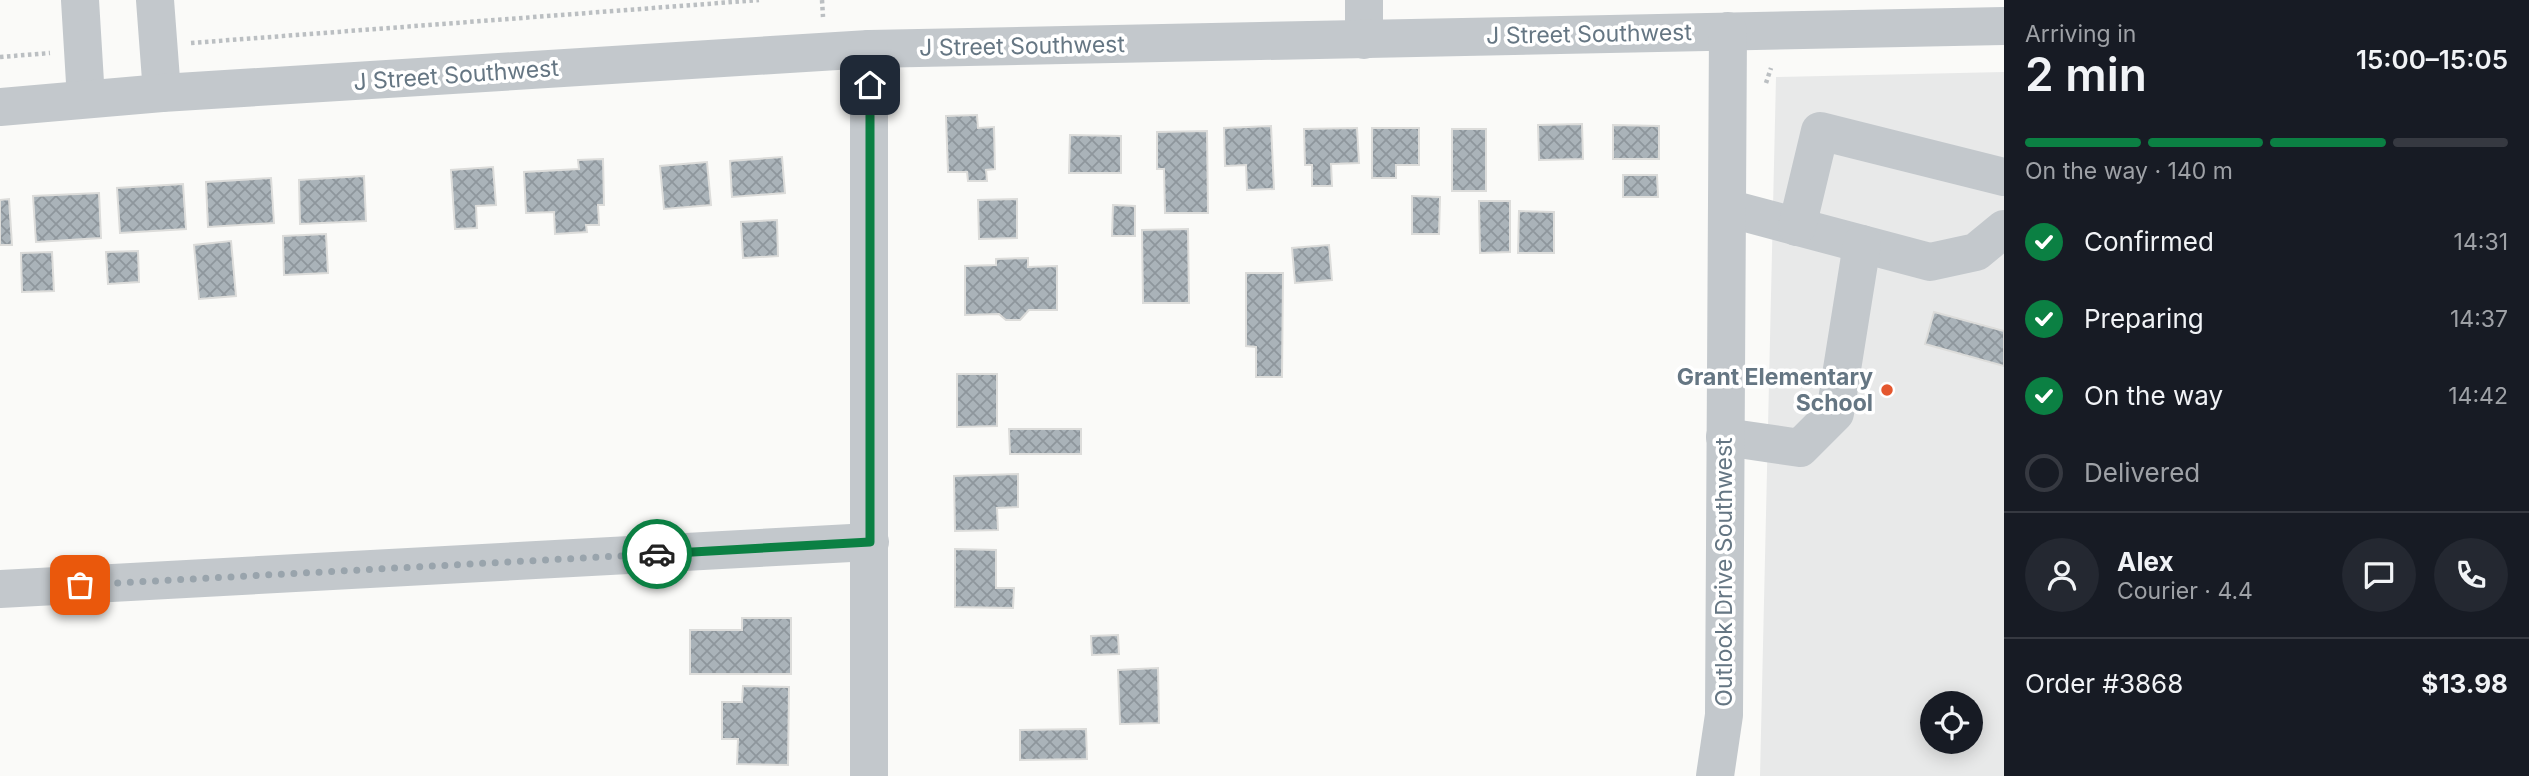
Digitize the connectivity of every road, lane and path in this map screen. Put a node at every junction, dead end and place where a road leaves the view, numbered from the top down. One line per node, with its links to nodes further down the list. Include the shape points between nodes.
1 (79, 0): 15 (street)
2 (155, 0): 14 (street)
3 (759, 0): 10 (path)
4 (822, 0): 6 (path)
5 (1364, 0): 9 (street)
6 (823, 20)
7 (2004, 26): 8 (street, J Street Southwest)
8 (1728, 31): 9 (street, J Street Southwest); 18 (street, Outlook Drive Southwest)
9 (1364, 40): 11 (street, J Street Southwest)
10 (189, 43)
11 (869, 50): 14 (street, J Street Southwest); 23 (street)
12 (54, 53): 13 (path)
13 (0, 57)
14 (162, 93): 15 (street, J Street Southwest)
15 (86, 99): 16 (street, J Street Southwest)
16 (0, 107)
17 (2004, 177): 19 (street, via 1819,131)
18 (1727, 208): 19 (street); 22 (street, Outlook Drive Southwest)
19 (1797, 227): 21 (street)
20 (2004, 229): 21 (street, via 1976,252 1930,262)
21 (1862, 244): 22 (street, via 1835,413 1800,448)
22 (1725, 437): 26 (street, Outlook Drive Southwest, via 1724,715)
23 (870, 542): 24 (street); 25 (street)
24 (0, 589)
25 (869, 776)
26 (1715, 776)

